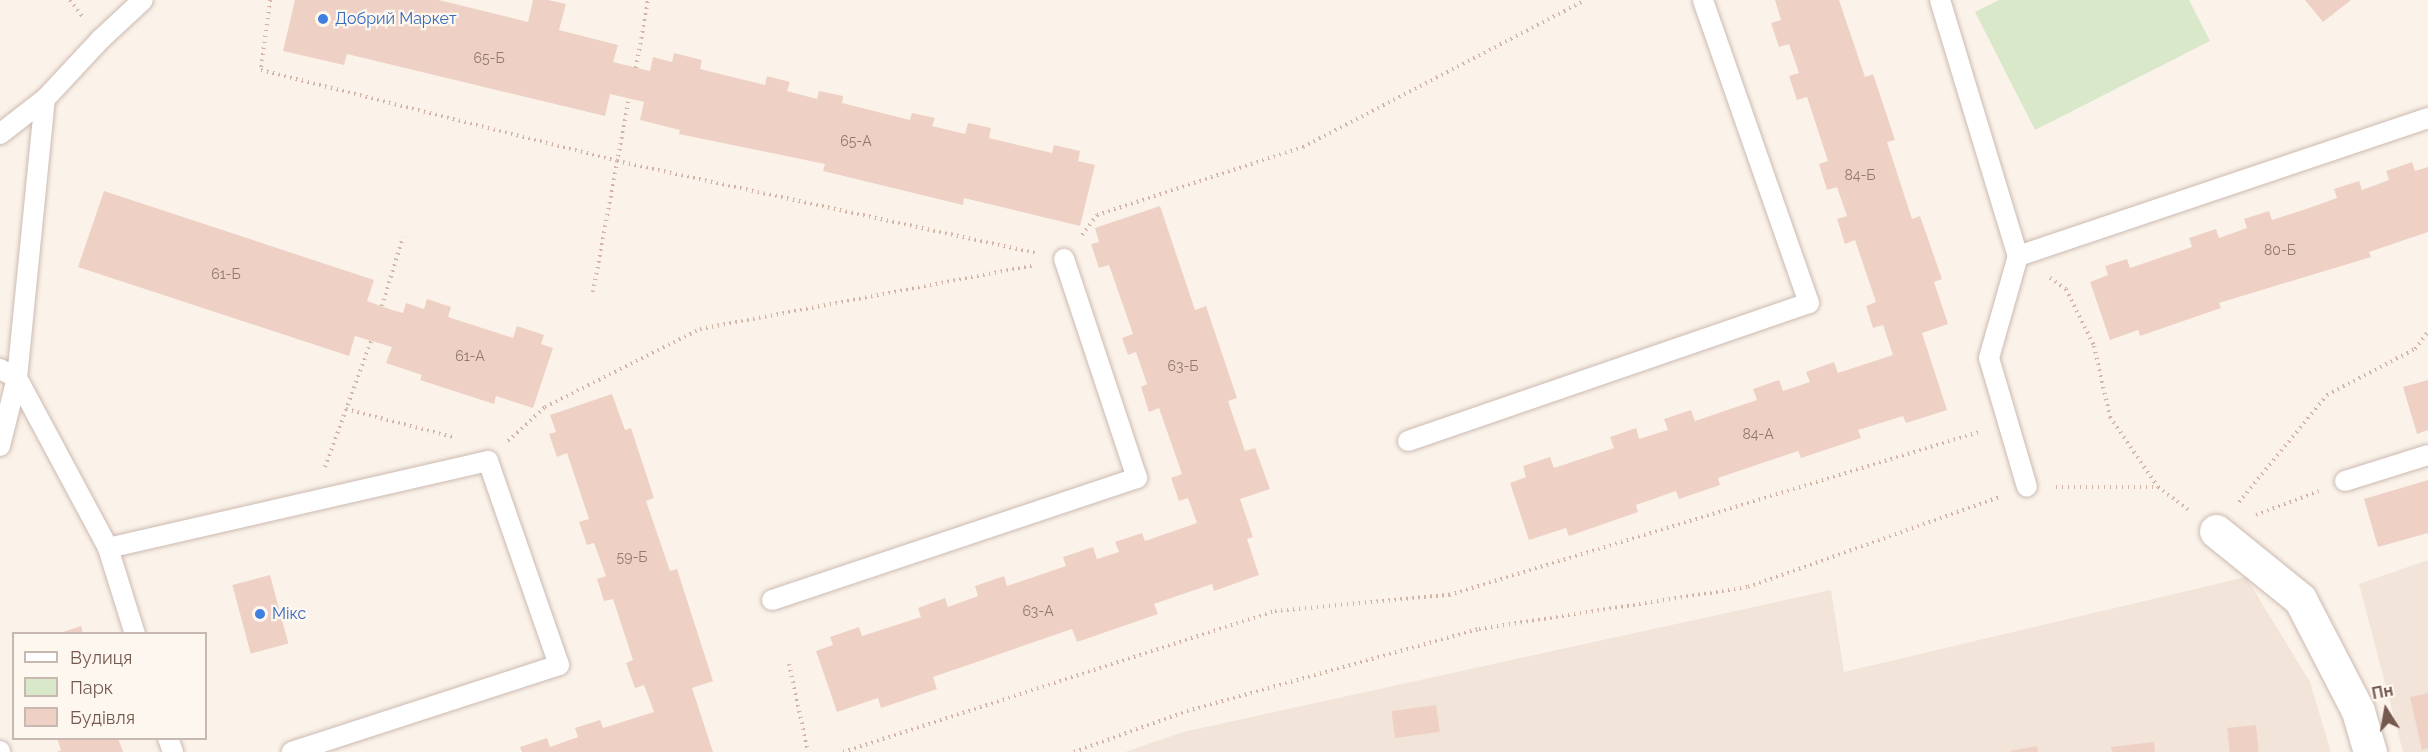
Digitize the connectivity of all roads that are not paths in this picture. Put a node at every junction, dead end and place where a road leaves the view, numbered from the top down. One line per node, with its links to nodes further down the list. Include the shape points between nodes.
1 (144, 0): 4 (lane)
2 (1703, 0): 10 (lane, via 1809,303)
3 (1940, 0): 7 (lane)
4 (45, 99): 6 (lane); 9 (lane)
5 (2428, 118): 7 (lane)
6 (0, 134)
7 (2018, 256): 14 (lane, via 1989,358)
8 (1064, 259): 17 (lane, via 1137,478)
9 (9, 374): 11 (lane); 16 (lane)
10 (1408, 441)
11 (0, 446)
12 (2428, 455): 13 (lane)
13 (2345, 481)
14 (2027, 487)
15 (2216, 531): 20 (street, via 2300,599 2358,711)
16 (108, 548): 18 (lane); 19 (lane, via 488,461 559,665)
17 (772, 600)
18 (135, 632)
19 (291, 752)
20 (2370, 752)

